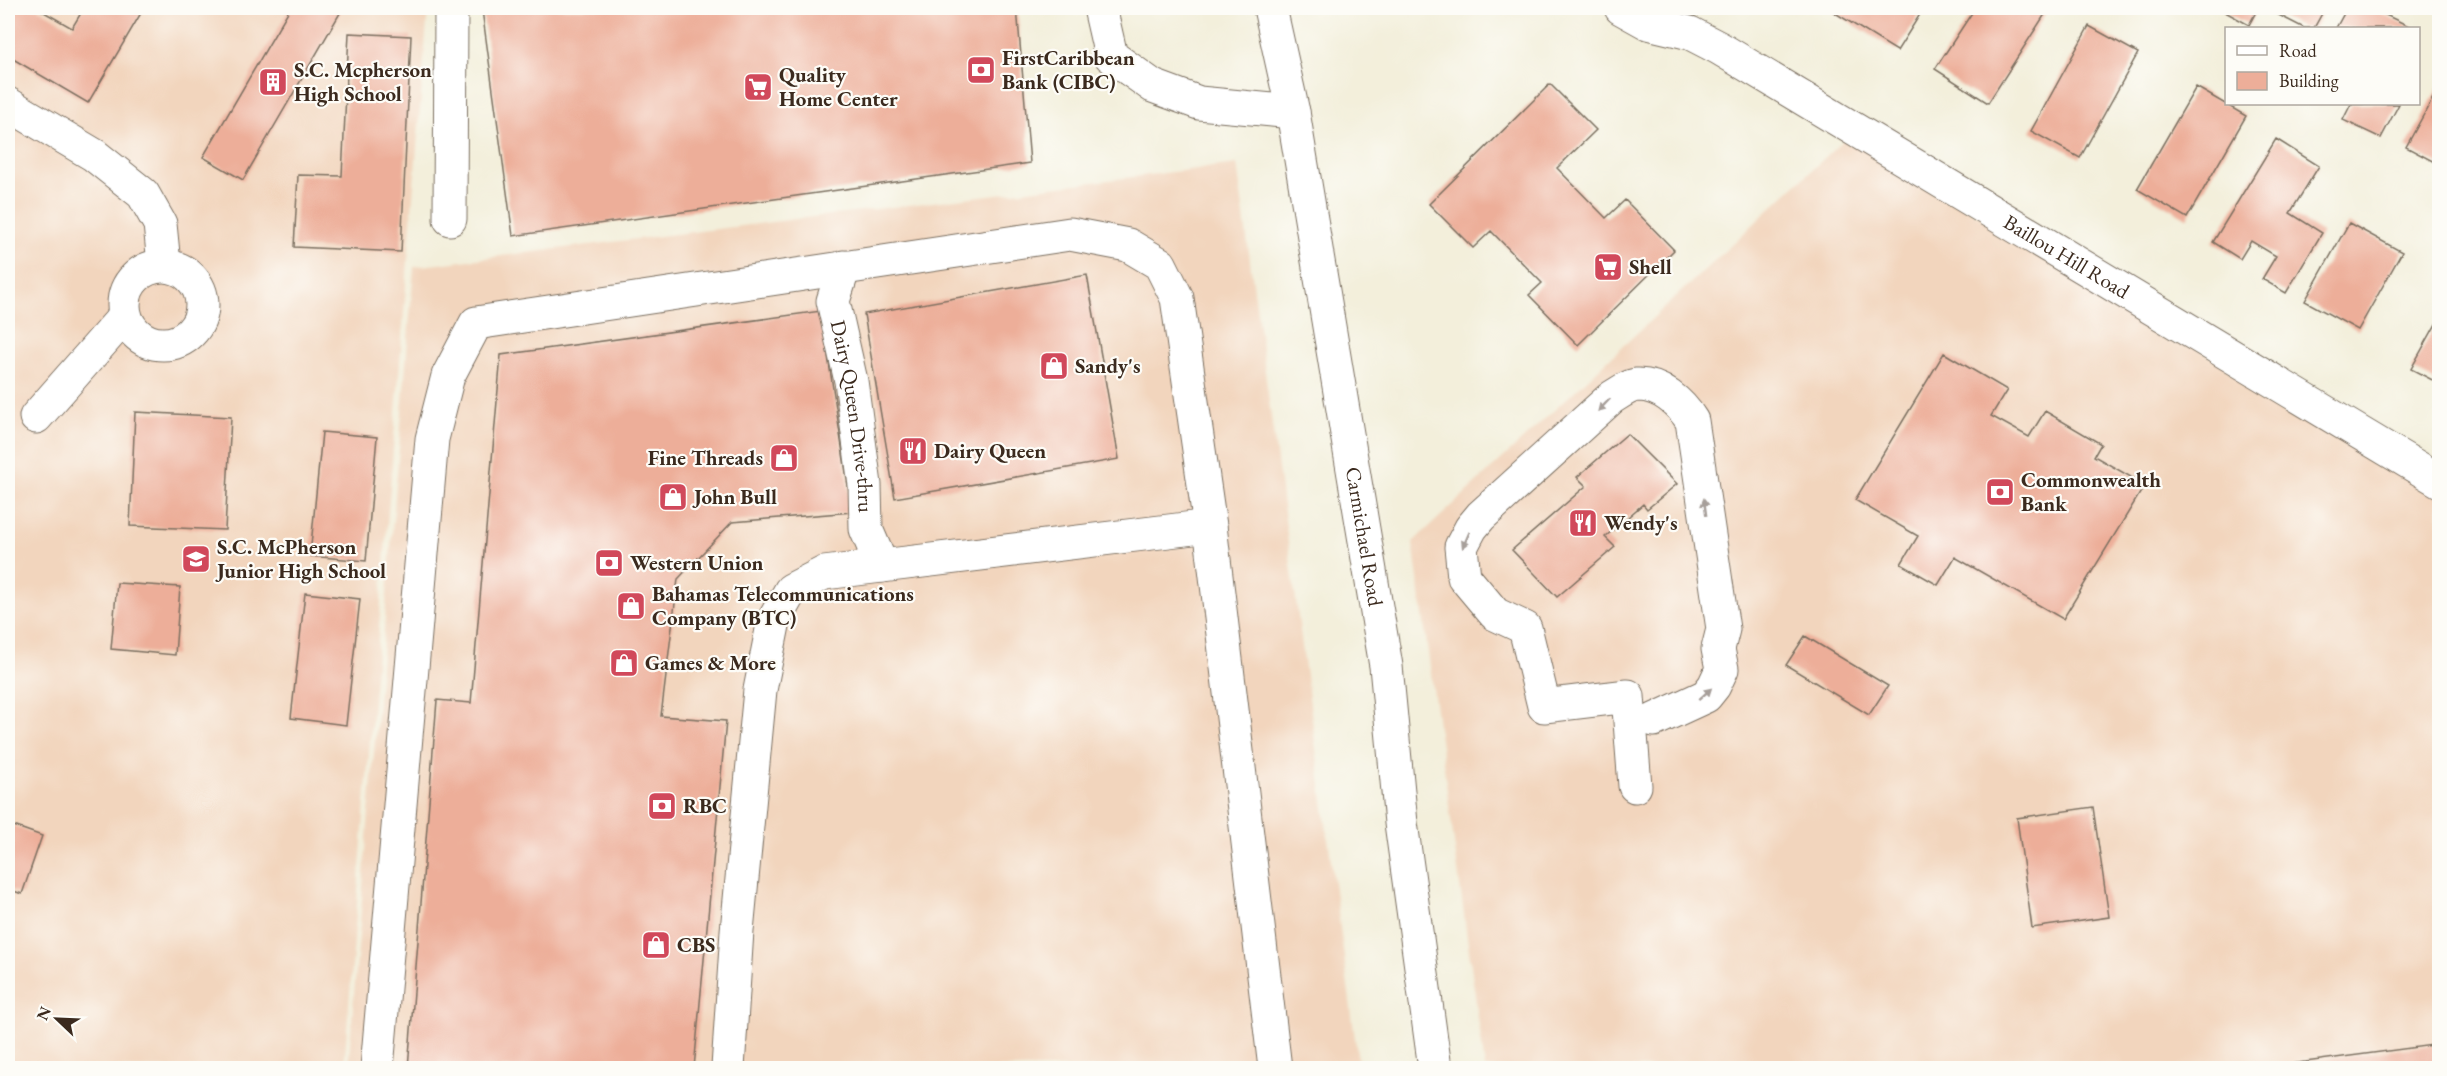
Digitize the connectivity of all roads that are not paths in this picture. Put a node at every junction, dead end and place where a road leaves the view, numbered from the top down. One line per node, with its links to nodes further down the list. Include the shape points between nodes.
1 (451, 8): 8 (main road)
2 (1100, 8): 7 (main road, via 1111,56 1153,86 1199,103)
3 (1270, 8): 7 (main road, Carmichael Road)
4 (1621, 8): 5 (main road, Baillou Hill Road, via 1648,23)
5 (1681, 20): 13 (main road, Baillou Hill Road, via 1719,48)
6 (8, 104): 9 (main road, via 94,155 143,194 160,224)
7 (1293, 112): 21 (main road, Carmichael Road, via 1386,666 1401,823)
8 (450, 219)
9 (164, 264): 11 (main road, via 140,272 125,292); 11 (main road, via 188,272 202,293 201,318 187,338 163,346 139,338)
10 (844, 267): 14 (main road, via 1070,234 1128,245 1160,264 1177,298); 15 (main road, Dairy Queen Drive-thru, via 833,301 851,381 865,485 866,529); 18 (main road, via 476,323 448,376 432,439)
11 (124, 317): 12 (main road)
12 (36, 417)
13 (2439, 481)
14 (1210, 526): 15 (main road); 20 (main road)
15 (882, 566): 19 (main road, via 824,573 791,590 774,620 760,690)
16 (1654, 720): 17 (main road, one-way to 17, via 1710,691 1722,669 1718,649 1723,629 1692,421 1685,410 1662,392 1635,385 1611,398 1481,516 1461,547 1464,577 1495,614 1526,628 1544,706 1628,696)
17 (1635, 786)
18 (377, 1068)
19 (728, 1068)
20 (1275, 1068)
21 (1434, 1068)

